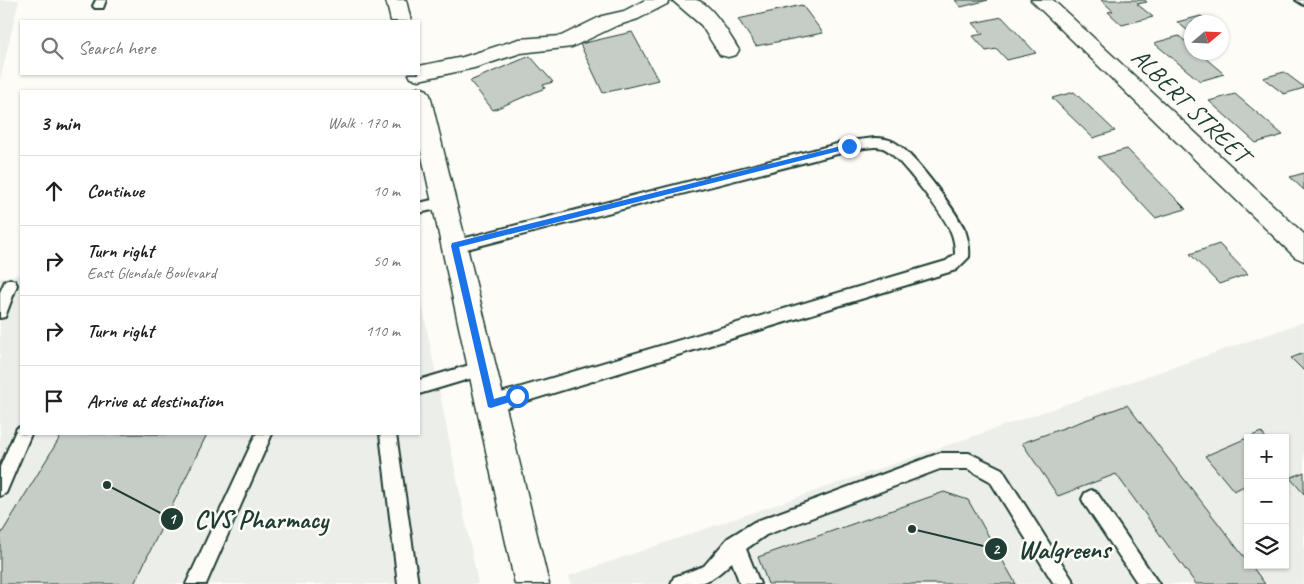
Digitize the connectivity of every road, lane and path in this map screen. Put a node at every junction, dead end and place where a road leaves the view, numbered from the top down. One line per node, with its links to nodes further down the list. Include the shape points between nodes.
1 (396, 0): 5 (street)
2 (660, 0): 7 (street, via 565,42 519,46)
3 (682, 0): 6 (street, via 705,15)
4 (1041, 0): 14 (street, ALBERT STREET)
5 (401, 20)
6 (728, 50)
7 (420, 73)
8 (415, 75): 9 (street)
9 (418, 90)
10 (420, 99): 11 (street)
11 (445, 202): 12 (lane); 13 (street)
12 (420, 208)
13 (455, 246): 17 (street); 19 (lane, via 874,142 891,146 906,159 956,227 963,245 962,257 951,266)
14 (1304, 250)
15 (10, 285): 16 (lane)
16 (0, 312)
17 (483, 368): 18 (lane); 19 (street)
18 (420, 387)
19 (491, 404): 28 (street)
20 (23, 435): 23 (lane)
21 (264, 435): 26 (lane)
22 (388, 435): 27 (lane)
23 (0, 487)
24 (1092, 498): 32 (lane)
25 (735, 545): 29 (lane, via 710,573); 30 (lane); 31 (lane, via 760,528 940,461 969,461 996,475)
26 (196, 584)
27 (408, 584)
28 (532, 584)
29 (681, 584)
30 (750, 584)
31 (1064, 584)
32 (1149, 584)

